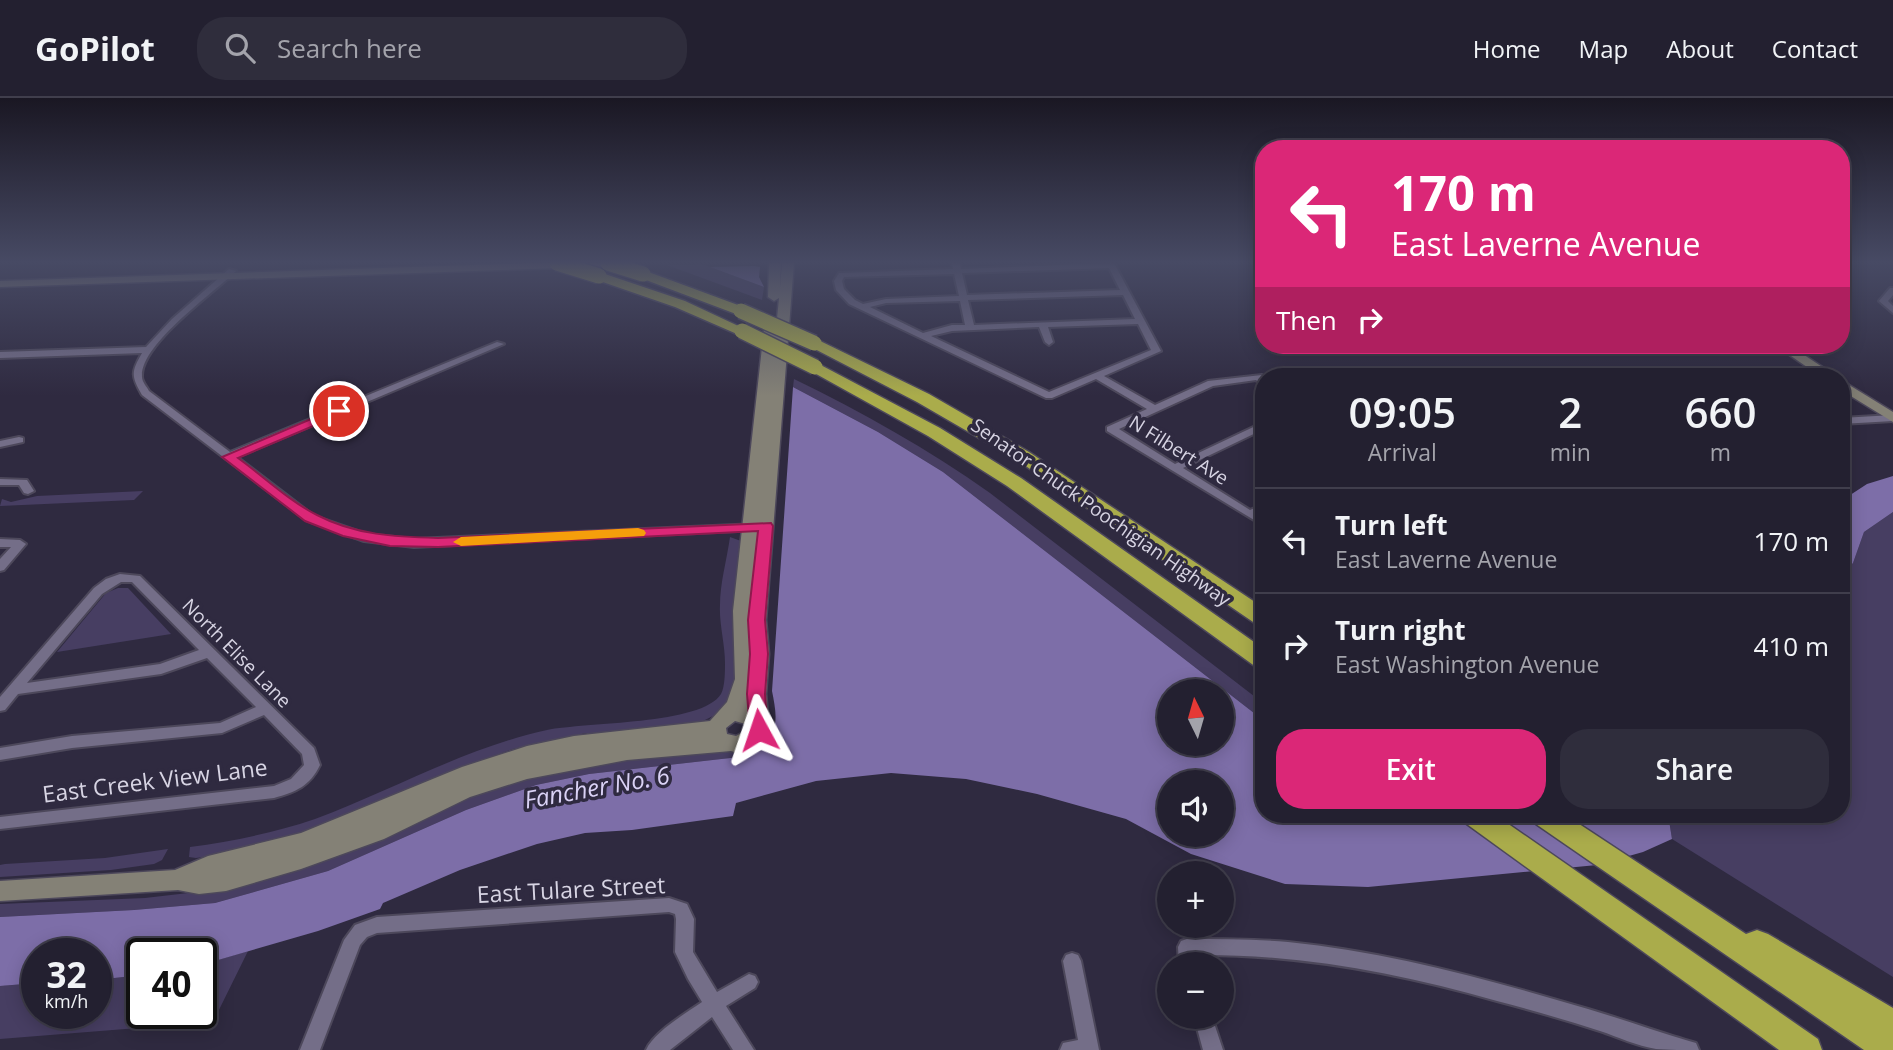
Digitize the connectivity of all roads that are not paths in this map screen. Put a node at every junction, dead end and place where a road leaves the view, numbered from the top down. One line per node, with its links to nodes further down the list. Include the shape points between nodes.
1 (193, 307): 15 (street)
2 (688, 307): 42 (highway, Senator Chuck Poochigian Highway, bridge, via 815,367 934,432 1014,482)
3 (732, 307): 40 (highway, Senator Chuck Poochigian Highway, bridge, via 923,398 1023,456)
4 (774, 307): 37 (street)
5 (783, 307): 37 (street)
6 (863, 307): 12 (street)
7 (965, 307): 11 (street)
8 (1133, 307): 9 (street)
9 (1140, 321): 10 (street); 19 (street, via 1156,351)
10 (1043, 325): 11 (street); 13 (street)
11 (970, 327): 12 (street)
12 (925, 335): 22 (street)
13 (1049, 342)
14 (500, 344): 30 (street)
15 (147, 350): 17 (street); 30 (street, via 137,377 145,393)
16 (1795, 354): 18 (street)
17 (0, 355)
18 (1817, 368)
19 (1097, 376): 22 (street); 23 (street)
20 (1255, 381): 23 (street, via 1211,383)
21 (1850, 390): 24 (street)
22 (1049, 396)
23 (1153, 408): 26 (street)
24 (1893, 418): 25 (street)
25 (1850, 420)
26 (1111, 429): 31 (street, N Filbert Ave)
27 (1255, 429): 31 (street)
28 (19, 440): 29 (street)
29 (0, 444)
30 (229, 457): 37 (street, via 310,518 390,542)
31 (1175, 468): 35 (street, N Filbert Ave)
32 (0, 482): 33 (street, via 23,482)
33 (28, 491)
34 (1255, 512): 35 (street)
35 (1250, 514): 36 (street, N Filbert Ave)
36 (1255, 517)
37 (758, 527): 46 (street); 47 (street, via 742,611 744,684)
38 (0, 542): 39 (street, via 20,544)
39 (0, 567)
40 (1255, 614)
41 (209, 652): 43 (street, via 161,668); 43 (street, North Elise Lane, via 136,579 117,578 98,591); 45 (street, North Elise Lane)
42 (1255, 655)
43 (13, 690): 44 (street)
44 (0, 706)
45 (265, 709): 48 (street, via 222,728); 49 (street, North Elise Lane, via 309,752)
46 (757, 719): 47 (street, via 748,714); 47 (street, via 759,730 738,745)
47 (725, 729): 54 (street, via 538,767 462,791 376,832 304,859 218,881)
48 (0, 754)
49 (310, 772): 50 (street, East Creek View Lane, via 295,786 257,795)
50 (0, 823)
51 (1487, 823): 68 (highway)
52 (1556, 823): 53 (highway)
53 (1638, 880): 60 (highway, via 1691,901); 69 (highway)
54 (0, 891)
55 (361, 931): 59 (street, East Tulare Street, via 377,925 668,905 681,909 684,952); 63 (street, via 353,940)
56 (1187, 952): 67 (street, via 1187,947 1226,945 1289,948 1486,989)
57 (1072, 961): 62 (street)
58 (749, 982): 59 (street)
59 (715, 1003): 64 (street); 65 (street)
60 (1893, 1026)
61 (1207, 1029): 66 (street)
62 (1082, 1049)
63 (310, 1050)
64 (656, 1050)
65 (744, 1050)
66 (1213, 1050)
67 (1689, 1050)
68 (1806, 1050)
69 (1892, 1050)

